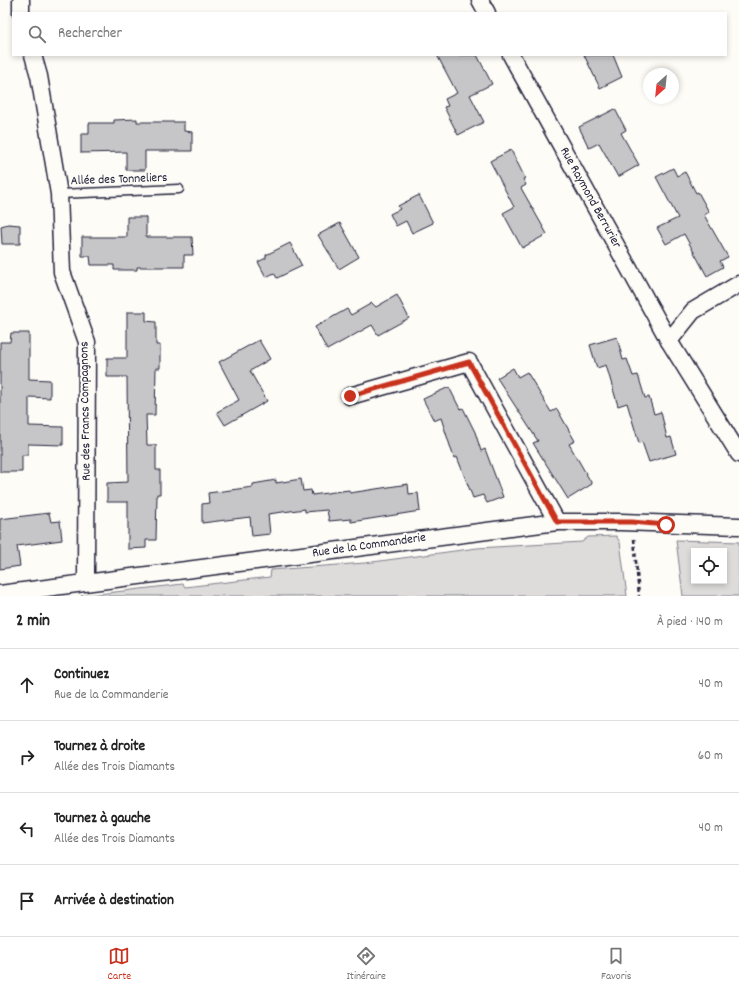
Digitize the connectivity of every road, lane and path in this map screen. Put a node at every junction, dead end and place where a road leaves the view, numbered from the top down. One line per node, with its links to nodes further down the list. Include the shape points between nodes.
1 (21, 0): 3 (street)
2 (480, 0): 4 (street)
3 (21, 12)
4 (486, 12)
5 (33, 56): 8 (street, Rue des Francs Compagnons)
6 (512, 56): 10 (street, Rue Raymond Berrurier)
7 (179, 189): 8 (lane, Allée des Tonneliers)
8 (59, 194): 16 (street, Rue des Francs Compagnons, via 62,272 88,342)
9 (739, 284): 10 (street, via 693,311)
10 (669, 341): 12 (street, Rue Raymond Berrurier)
11 (350, 396): 13 (street, via 469,362)
12 (739, 454)
13 (557, 522): 14 (street, Rue de la Commanderie); 16 (street, Rue de la Commanderie)
14 (632, 522): 15 (street, Rue de la Commanderie); 18 (path)
15 (739, 526)
16 (86, 582): 17 (street, Rue de la Commanderie)
17 (0, 594)
18 (639, 596)

